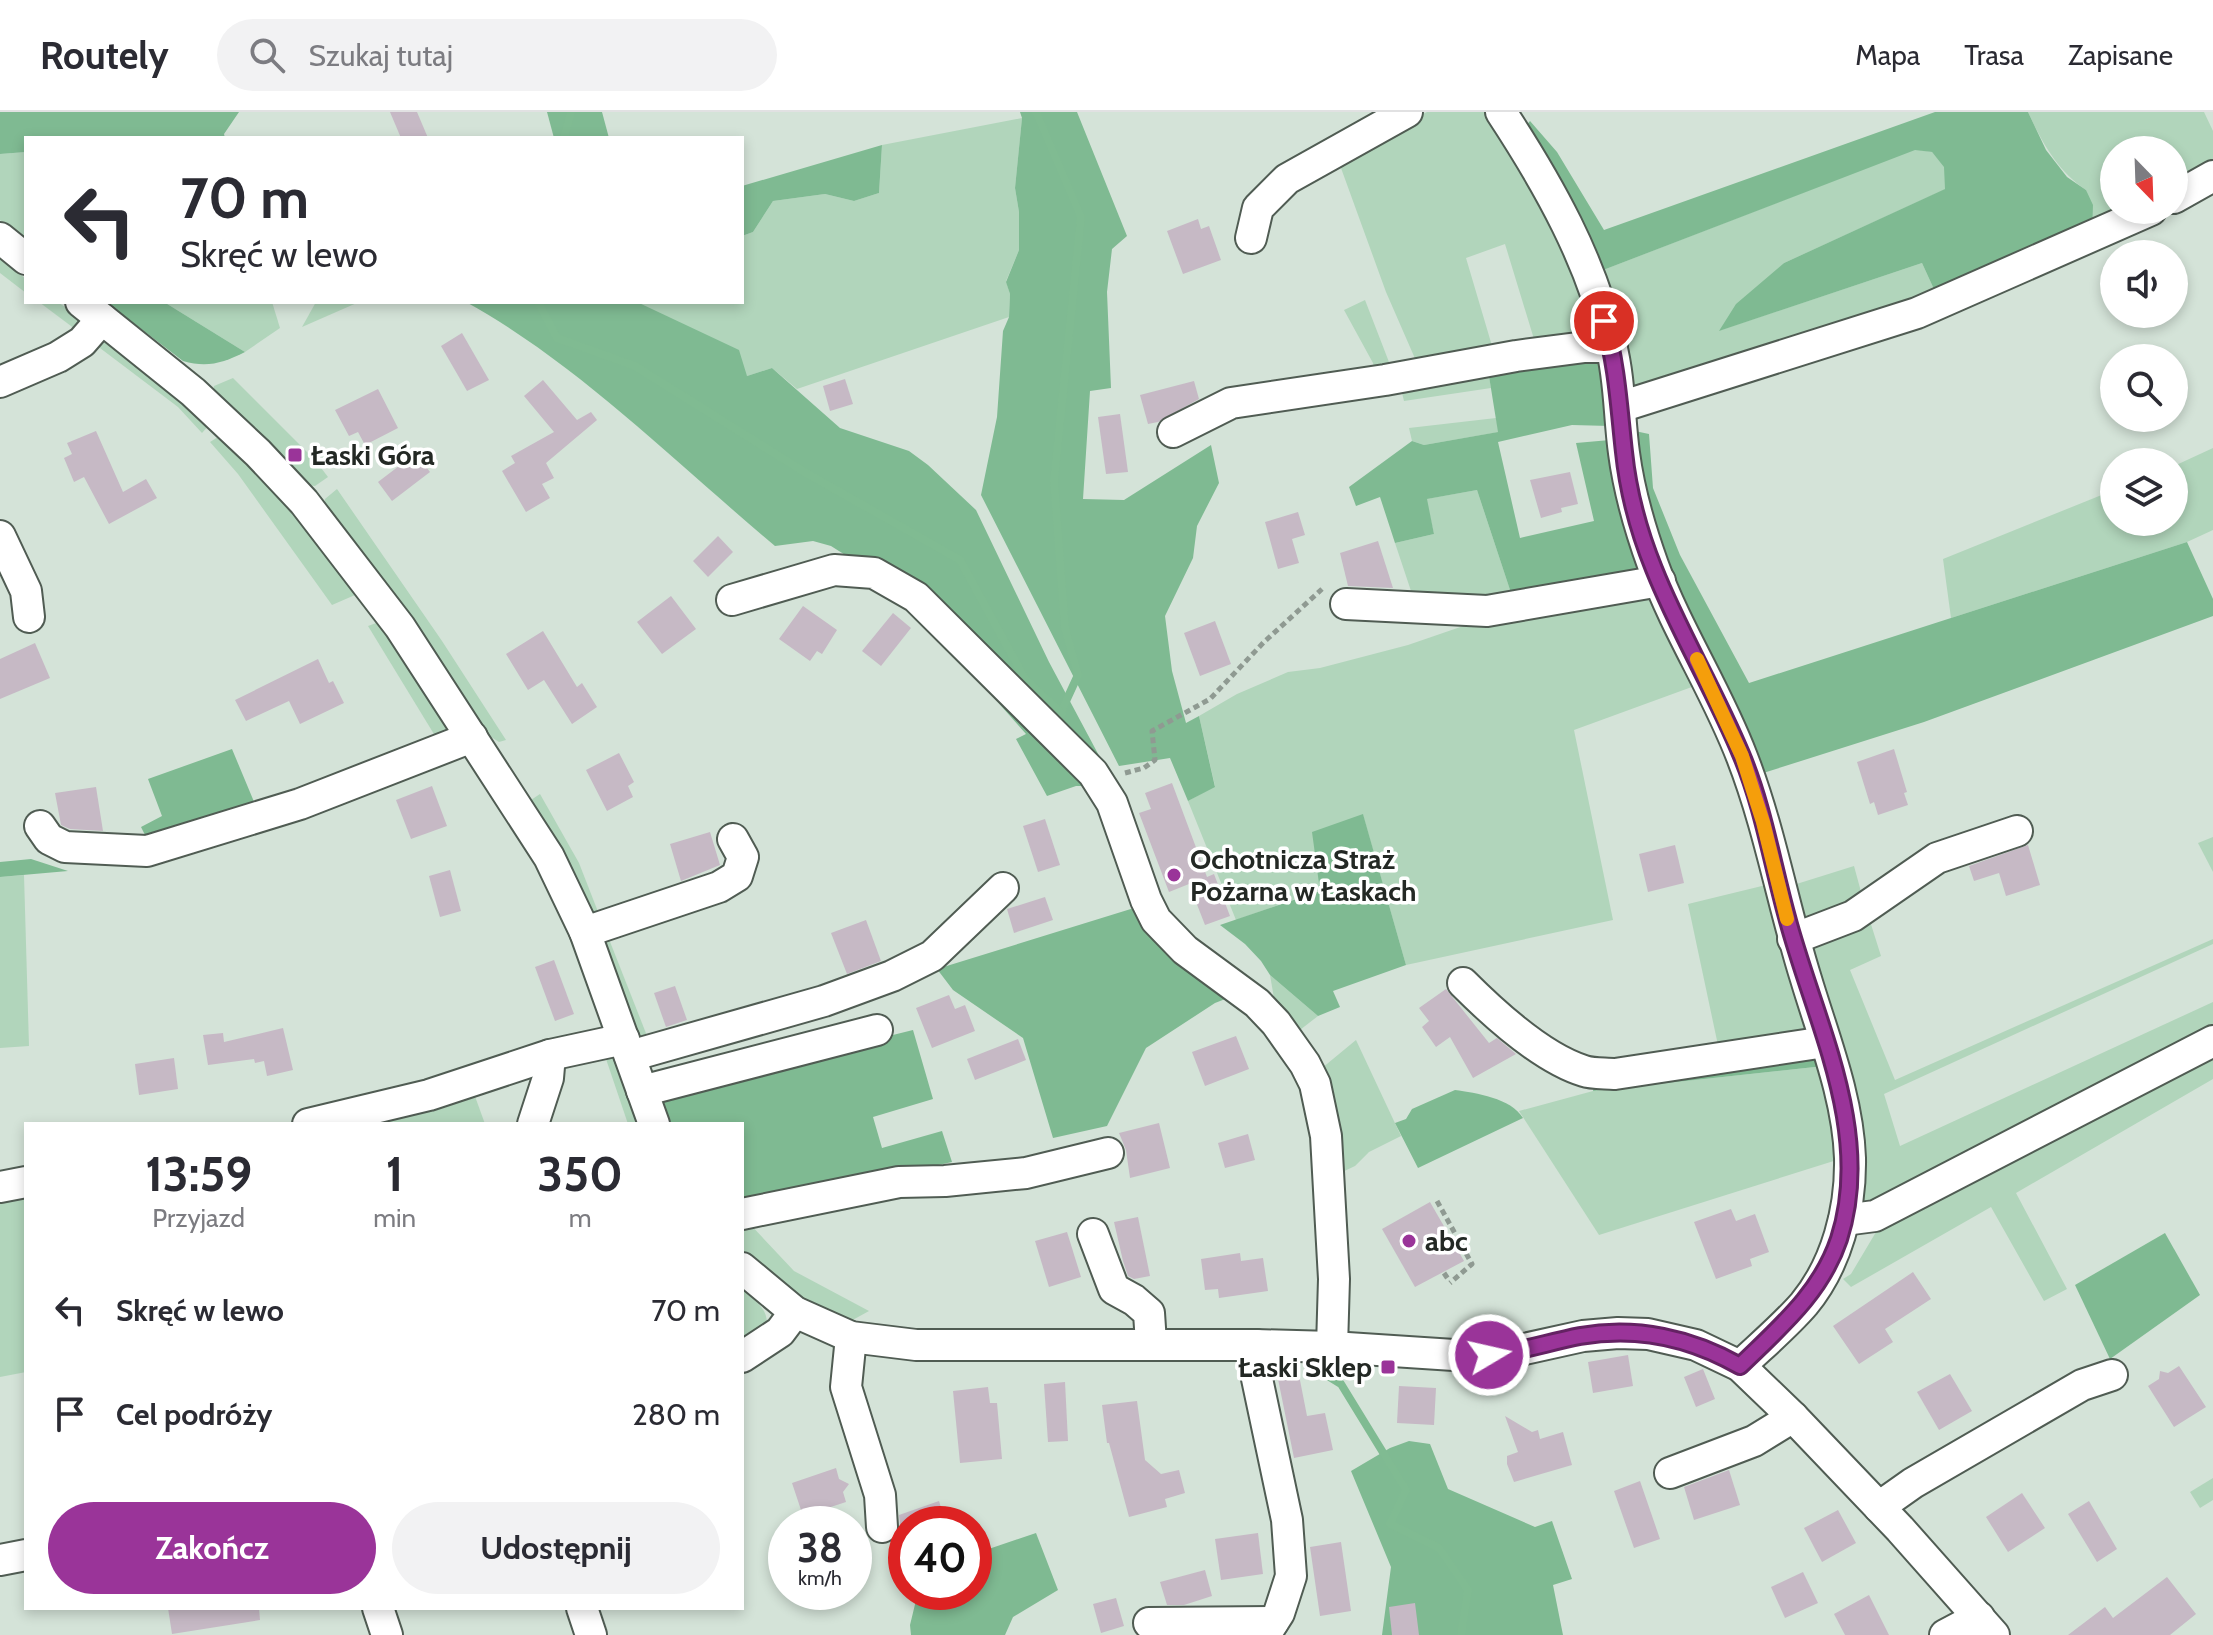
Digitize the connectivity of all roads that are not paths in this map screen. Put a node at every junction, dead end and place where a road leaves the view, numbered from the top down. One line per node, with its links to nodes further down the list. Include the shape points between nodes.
1 (1407, 112): 7 (street, via 1287,179 1258,208)
2 (1501, 112): 10 (street, via 1541,173 1589,270)
3 (2213, 176): 4 (street)
4 (2188, 190)
5 (2119, 224): 12 (street, via 1917,313)
6 (0, 238): 8 (street)
7 (1251, 238)
8 (24, 257)
9 (91, 310): 11 (street, via 82,342); 19 (street, via 193,392 304,502 400,627)
10 (1612, 347): 12 (street); 13 (street, via 1516,356 1231,403)
11 (0, 382)
12 (1620, 407): 15 (street, via 1633,505)
13 (1173, 432)
14 (0, 536): 18 (street, via 26,591)
15 (1660, 581): 17 (street, via 1487,611); 25 (street, via 1742,756)
16 (732, 600): 47 (street, via 834,570 874,573 916,597 1114,790 1156,920 1185,950 1267,1013 1315,1084 1326,1136)
17 (1346, 604)
18 (29, 617)
19 (472, 737): 20 (street, via 300,804 147,851 65,847 49,839); 24 (street, via 549,857)
20 (40, 826)
21 (2017, 831): 25 (street, via 1937,858 1853,916)
22 (733, 839): 24 (street, via 743,857 737,876 719,887)
23 (1003, 888): 30 (street, via 932,956 892,976 824,1001)
24 (585, 932): 30 (street)
25 (1793, 939): 29 (street)
26 (1463, 983): 29 (street, via 1548,1053 1584,1071 1615,1074)
27 (877, 1030): 32 (street)
28 (2213, 1041): 40 (street, via 1875,1216)
29 (1825, 1042): 40 (street, via 1840,1091 1850,1156)
30 (627, 1048): 31 (street); 32 (street)
31 (550, 1055): 33 (street, via 429,1095); 34 (street)
32 (642, 1091): 35 (street)
33 (316, 1122)
34 (534, 1122)
35 (653, 1122)
36 (1108, 1153): 39 (street, via 1026,1173 899,1182)
37 (24, 1182): 38 (street)
38 (0, 1187)
39 (744, 1214)
40 (1844, 1220): 49 (street, via 1819,1282)
41 (1093, 1234): 45 (street, via 1114,1289 1149,1313)
42 (744, 1270): 43 (street)
43 (795, 1312): 44 (street); 48 (street, via 780,1332)
44 (851, 1337): 45 (street, via 931,1346); 54 (street, via 846,1387 880,1495)
45 (1151, 1343): 46 (street)
46 (1256, 1345): 47 (street); 61 (street, via 1256,1374 1287,1520 1291,1576)
47 (1332, 1347): 49 (street, via 1469,1356 1583,1336 1648,1334 1696,1345)
48 (744, 1356)
49 (1740, 1366): 51 (street)
50 (2112, 1375): 53 (street, via 2082,1385)
51 (1793, 1417): 52 (street, via 1754,1441); 53 (street)
52 (1670, 1473)
53 (1879, 1507): 60 (street)
54 (882, 1527)
55 (24, 1555): 56 (street)
56 (0, 1560)
57 (379, 1610): 62 (street)
58 (583, 1610): 63 (street)
59 (1149, 1623): 61 (street)
60 (1986, 1626): 64 (street)
61 (1269, 1629)
62 (387, 1635)
63 (591, 1635)
64 (1945, 1635)

